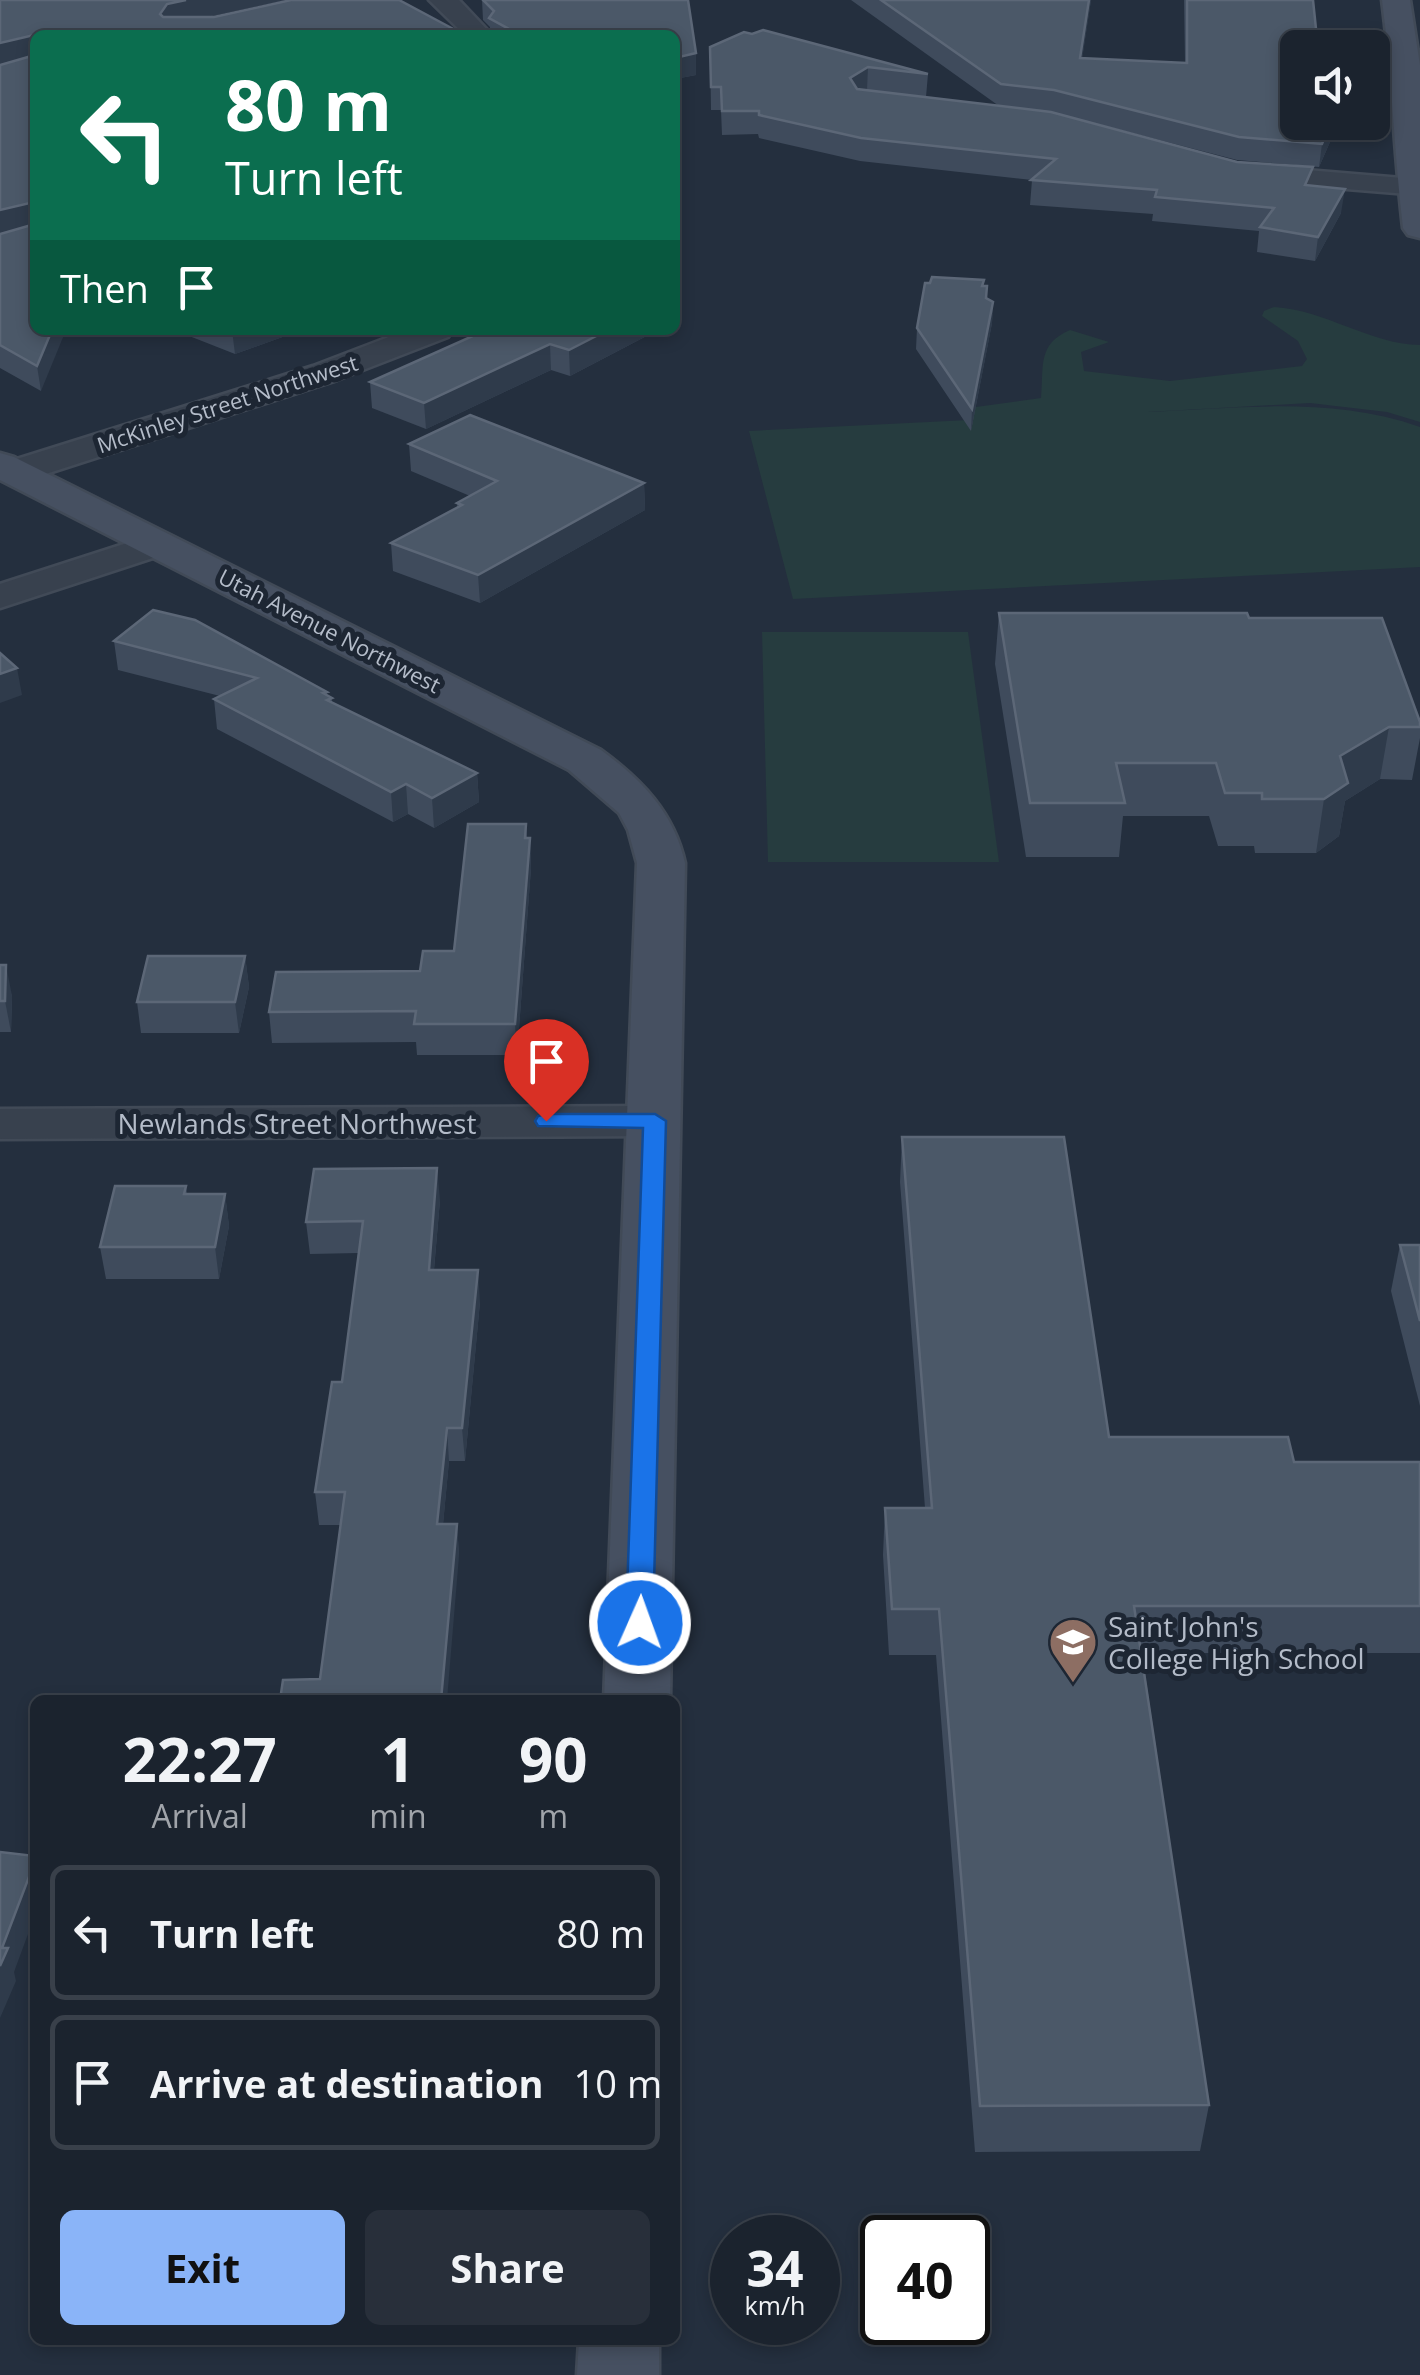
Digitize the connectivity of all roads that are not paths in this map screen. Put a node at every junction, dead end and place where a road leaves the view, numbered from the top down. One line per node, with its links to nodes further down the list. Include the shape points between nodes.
1 (442, 0): 3 (street)
2 (1396, 0): 5 (street)
3 (475, 30)
4 (1223, 171): 5 (street)
5 (1414, 188): 6 (street)
6 (1420, 228)
7 (424, 335): 8 (street, McKinley Street Northwest, via 325,373)
8 (7, 468): 9 (street, Utah Avenue Northwest)
9 (158, 544): 10 (street); 11 (street, Utah Avenue Northwest, via 585,760 647,816 661,863)
10 (0, 597)
11 (655, 1121): 12 (street, Newlands Street Northwest); 13 (street)
12 (0, 1124)
13 (638, 1695)
14 (619, 2345): 15 (street)
15 (618, 2375)

